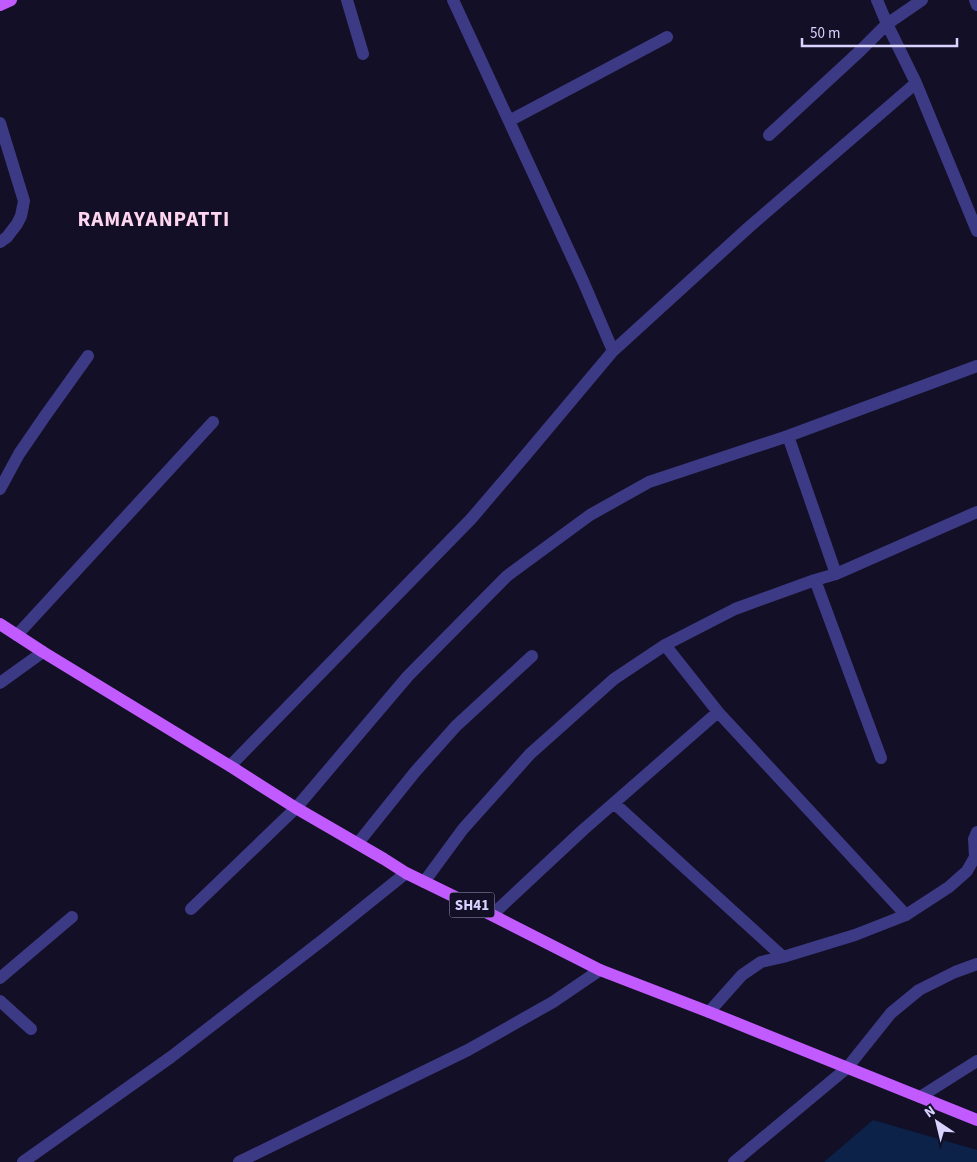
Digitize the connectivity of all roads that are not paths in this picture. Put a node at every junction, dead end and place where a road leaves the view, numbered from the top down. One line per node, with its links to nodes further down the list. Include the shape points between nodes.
1 (11, 0): 7 (main road)
2 (347, 0): 11 (street)
3 (453, 0): 13 (street)
4 (877, 0): 9 (street)
5 (922, 0): 9 (street)
6 (975, 0): 8 (street)
7 (0, 5)
8 (977, 5)
9 (887, 24): 12 (street); 15 (street)
10 (667, 37): 13 (street)
11 (363, 54)
12 (916, 83): 16 (street); 18 (street)
13 (509, 121): 18 (street)
14 (0, 123): 17 (street, via 24,201 17,224)
15 (769, 135)
16 (977, 231)
17 (0, 242)
18 (613, 350): 35 (street, via 471,518)
19 (88, 356): 23 (street, via 19,454)
20 (977, 366): 22 (street)
21 (213, 422): 28 (street)
22 (788, 436): 25 (street); 37 (street, via 649,482 590,515 507,576 408,676)
23 (0, 490)
24 (976, 514): 25 (street)
25 (836, 574): 26 (street)
26 (815, 580): 29 (street, via 735,609); 34 (street)
27 (0, 624): 28 (main road, SH41)
28 (16, 635): 30 (main road, SH41)
29 (665, 645): 33 (street); 41 (street, via 614,679 530,754 463,829)
30 (43, 652): 32 (street); 35 (main road, SH41)
31 (532, 656): 39 (street, via 456,726)
32 (0, 683)
33 (718, 712): 36 (street); 44 (street)
34 (882, 758)
35 (230, 766): 37 (main road, SH41)
36 (615, 804): 43 (street); 46 (street)
37 (296, 808): 39 (main road, SH41); 42 (street)
38 (977, 832): 44 (street, via 975,857 967,871)
39 (358, 844): 40 (main road, SH41)
40 (406, 873): 41 (main road, SH41); 57 (street, via 171,1057)
41 (424, 882): 43 (main road, SH41)
42 (191, 909)
43 (492, 915): 48 (main road, SH41)
44 (906, 915): 46 (street)
45 (72, 917): 49 (street)
46 (783, 957): 51 (street, via 761,962 742,975)
47 (977, 964): 54 (street, via 919,990 890,1012)
48 (600, 970): 51 (main road, SH41); 58 (street, via 553,1002 468,1050)
49 (0, 978)
50 (0, 1001): 52 (street)
51 (709, 1012): 54 (main road, SH41)
52 (30, 1030)
53 (977, 1060): 55 (street)
54 (847, 1068): 55 (main road, SH41); 59 (street)
55 (920, 1097): 56 (main road, SH41)
56 (977, 1120)
57 (23, 1162)
58 (239, 1162)
59 (734, 1162)

